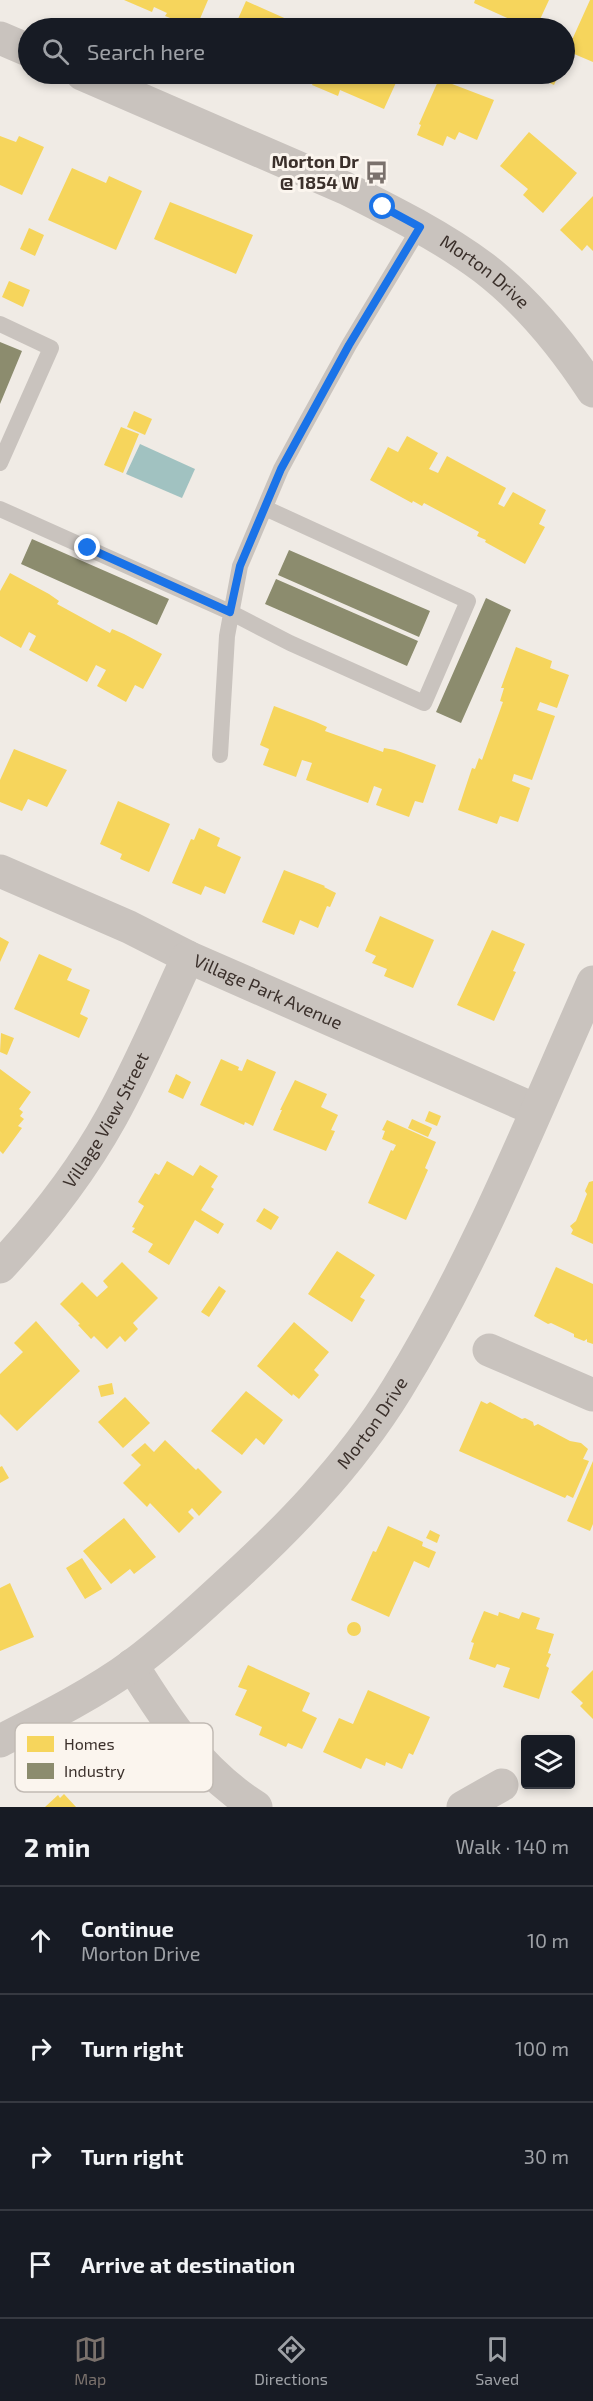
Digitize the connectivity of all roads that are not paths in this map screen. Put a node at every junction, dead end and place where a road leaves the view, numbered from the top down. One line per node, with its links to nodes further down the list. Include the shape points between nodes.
1 (0, 38): 2 (street)
2 (18, 46)
3 (105, 84): 4 (street, Morton Drive, via 345,188)
4 (420, 227): 6 (street, Morton Drive, via 485,269 517,298 548,330); 8 (lane, via 323,392 281,469)
5 (0, 324): 7 (lane, via 51,348)
6 (593, 391)
7 (0, 463)
8 (265, 508): 10 (lane, via 240,566); 10 (lane, via 468,601 424,703)
9 (0, 509): 10 (lane)
10 (230, 612): 11 (lane)
11 (220, 755)
12 (0, 871): 13 (street, Village Park Avenue)
13 (188, 957): 15 (street, Village Park Avenue); 16 (street, Village View Street, via 111,1118 64,1190)
14 (593, 982): 15 (street, Morton Drive)
15 (536, 1110): 19 (street, Morton Drive, via 435,1325 370,1427 299,1515 194,1614)
16 (0, 1267)
17 (489, 1350): 18 (street)
18 (593, 1395)
19 (132, 1665): 20 (street, Morton Drive); 21 (street)
20 (35, 1723)
21 (171, 1723)
22 (15, 1733): 23 (street, Morton Drive)
23 (0, 1741)
24 (213, 1774): 26 (street)
25 (502, 1785): 27 (street)
26 (256, 1807)
27 (463, 1807)

